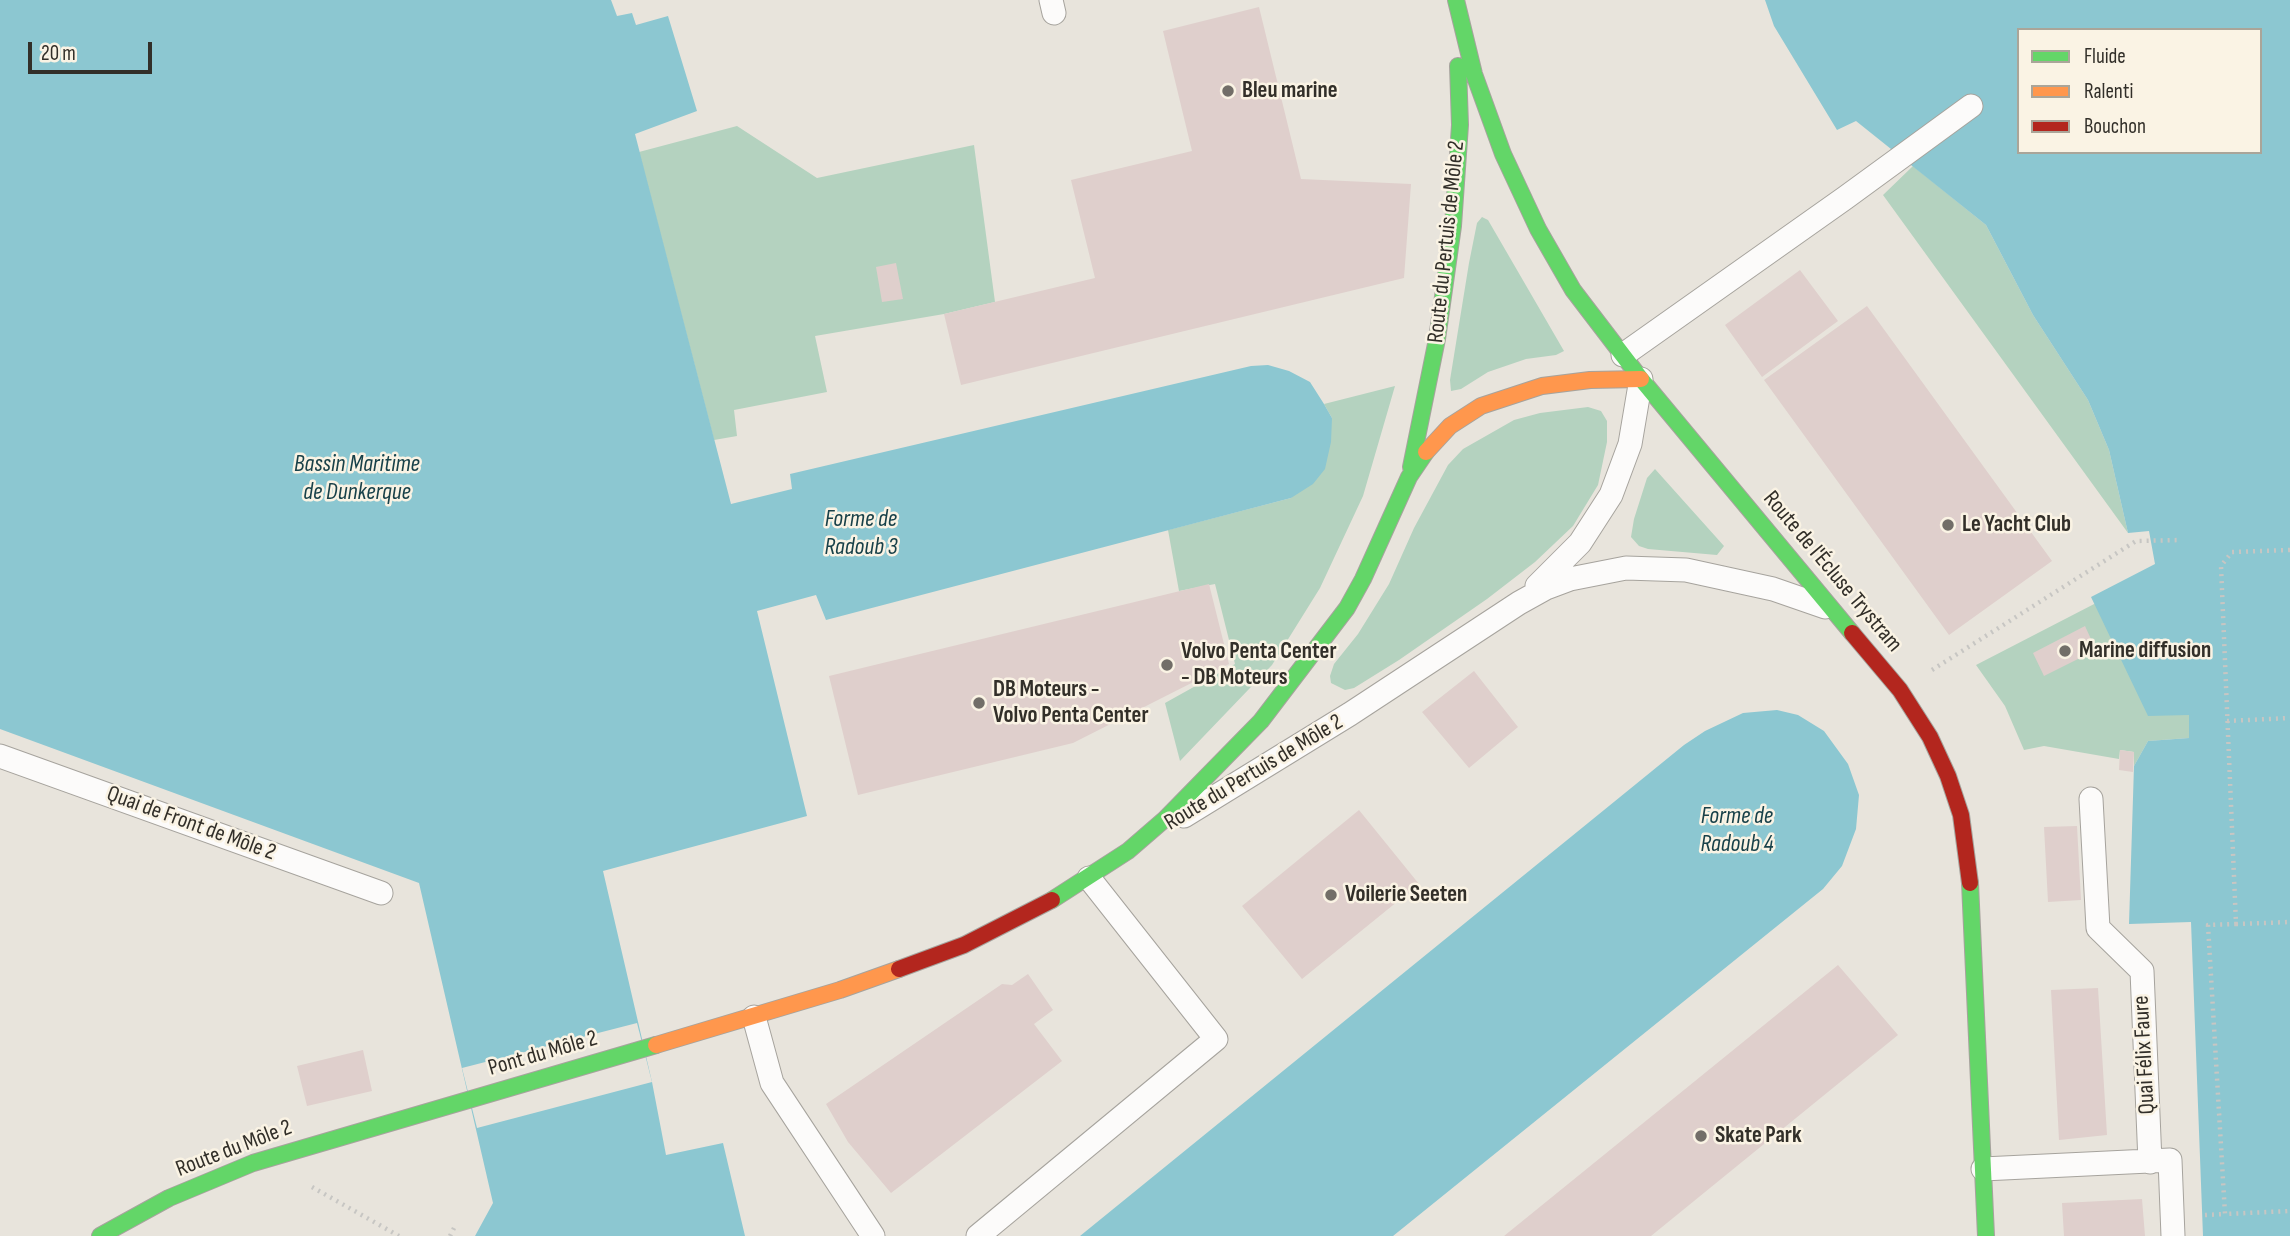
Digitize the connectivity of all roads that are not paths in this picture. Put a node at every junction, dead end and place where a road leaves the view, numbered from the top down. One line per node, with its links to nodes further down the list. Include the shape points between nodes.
1 (1456, 2): 3 (main road, Route de l'Écluse Trystram, via 1487,113 1522,196 1573,290); 5 (main road, Route du Pertuis de Môle 2, via 1457,193 1437,339)
2 (1971, 106): 3 (lane)
3 (1623, 355): 4 (main road, Route de l'Écluse Trystram)
4 (1642, 379): 5 (main road, Route du Pertuis de Môle 2, via 1566,382 1499,399 1450,426); 6 (lane, Route du Pertuis de Môle 2, via 1630,444 1611,495 1580,543); 7 (main road, Route de l'Écluse Trystram)
5 (1409, 477): 10 (main road, Route du Pertuis de Môle 2, via 1363,579 1310,658 1228,756)
6 (1519, 603): 7 (lane, Route du Pertuis de Môle 2, via 1570,579 1626,568 1655,568 1744,582); 10 (lane, Route du Pertuis de Môle 2, via 1350,714)
7 (1832, 610): 17 (main road, Route de l'Écluse Trystram, via 1915,711 1955,794 1965,835 1973,926)
8 (0, 756): 12 (lane, Quai de Front de Môle 2)
9 (2091, 799): 16 (lane, Quai Félix Faure, via 2098,928 2142,971)
10 (1128, 850): 11 (main road, Route du Pertuis de Môle 2)
11 (1089, 878): 13 (main road, Route du Pertuis de Môle 2, via 1013,923 964,945); 20 (lane, via 1216,1039)
12 (381, 893)
13 (754, 1017): 14 (main road, Route du Pertuis de Môle 2); 19 (lane, via 772,1083)
14 (707, 1031): 15 (main road, Pont du Môle 2)
15 (391, 1121): 18 (main road, Route du Môle 2, via 226,1173 160,1202)
16 (2150, 1162): 17 (lane); 22 (lane, via 2169,1160)
17 (1983, 1170): 21 (main road, Route de l'Écluse Trystram)
18 (100, 1236)
19 (873, 1236)
20 (978, 1236)
21 (1986, 1236)
22 (2173, 1236)

